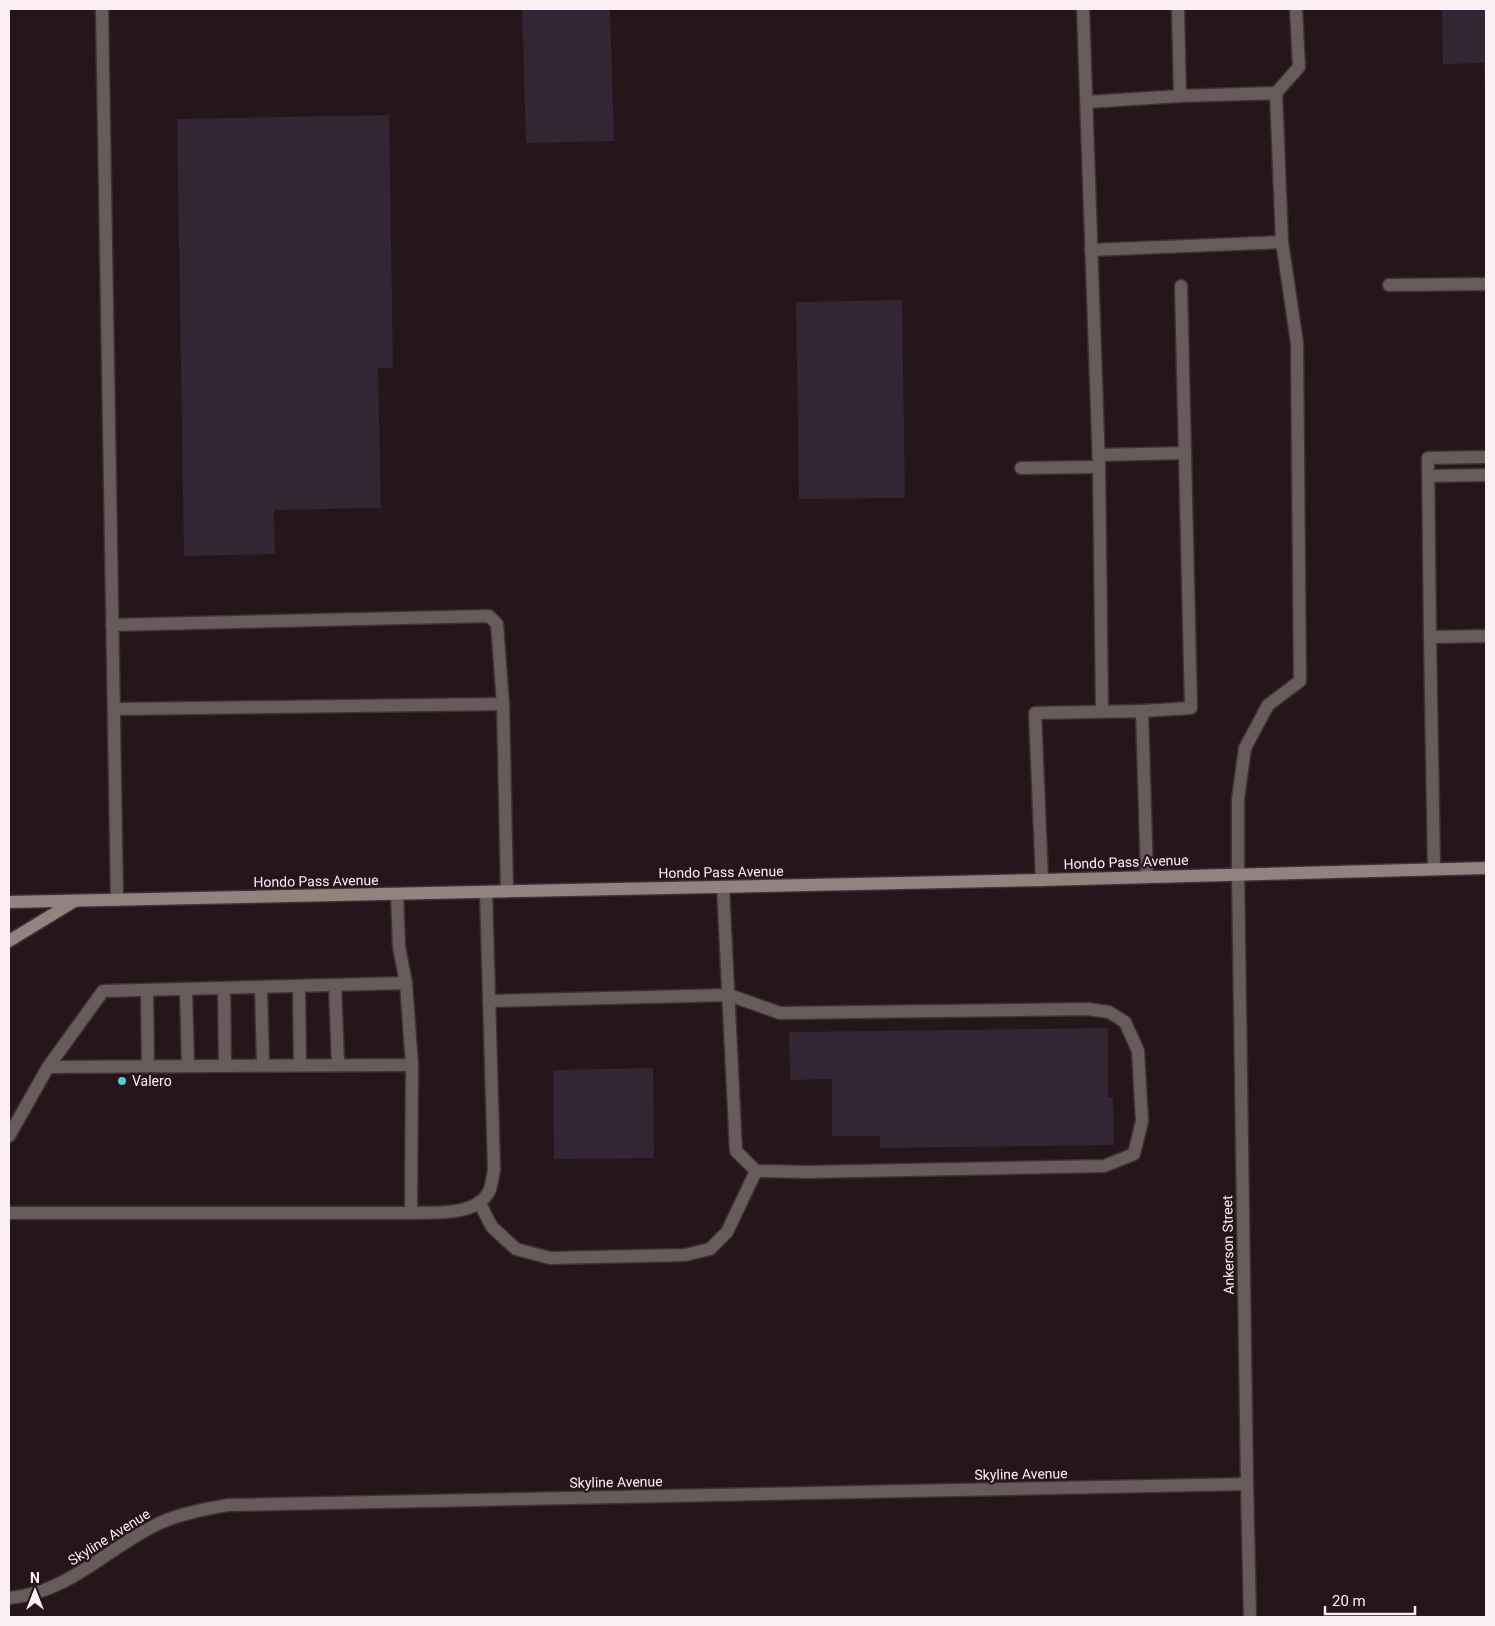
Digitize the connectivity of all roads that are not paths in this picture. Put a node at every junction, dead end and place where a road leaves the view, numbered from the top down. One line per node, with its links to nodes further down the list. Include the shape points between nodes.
1 (102, 9): 19 (street)
2 (1083, 9): 7 (street)
3 (1178, 9): 6 (street)
4 (1296, 9): 5 (street, via 1299,67)
5 (1276, 93): 6 (street); 8 (street)
6 (1180, 96): 7 (street)
7 (1087, 102): 9 (street)
8 (1282, 242): 9 (street); 28 (street, Ankerson Street, via 1297,343 1300,681 1268,705 1245,748 1238,799)
9 (1091, 250): 15 (street)
10 (1389, 284): 11 (street)
11 (1486, 284)
12 (1181, 286): 13 (street)
13 (1185, 453): 15 (street); 25 (street, via 1191,708)
14 (1486, 458): 18 (street, via 1428,458)
15 (1099, 461): 16 (street); 24 (street)
16 (1020, 468)
17 (1486, 475): 18 (street)
18 (1429, 476): 21 (street)
19 (112, 625): 22 (street, via 489,616 497,624); 23 (street)
20 (1486, 636): 21 (street)
21 (1430, 637): 27 (street)
22 (503, 704): 23 (street); 32 (street)
23 (114, 709): 35 (street)
24 (1102, 711): 25 (street); 30 (street, via 1035,713)
25 (1142, 711): 29 (street)
26 (1486, 868): 27 (main road, Hondo Pass Avenue)
27 (1434, 869): 28 (main road, Hondo Pass Avenue)
28 (1238, 873): 29 (main road, Hondo Pass Avenue); 61 (street, Ankerson Street)
29 (1147, 877): 30 (main road, Hondo Pass Avenue)
30 (1042, 880): 31 (main road, Hondo Pass Avenue)
31 (723, 887): 32 (main road, Hondo Pass Avenue); 46 (street)
32 (507, 891): 33 (main road, Hondo Pass Avenue)
33 (486, 892): 34 (main road, Hondo Pass Avenue); 47 (street)
34 (397, 894): 35 (main road, Hondo Pass Avenue); 39 (street)
35 (117, 900): 36 (main road, Hondo Pass Avenue)
36 (74, 901): 37 (main road, Hondo Pass Avenue); 38 (main road)
37 (9, 902)
38 (9, 941)
39 (406, 983): 40 (street); 52 (street)
40 (335, 985): 41 (street); 48 (street)
41 (299, 986): 42 (street); 51 (street)
42 (261, 987): 43 (street); 50 (street)
43 (224, 988): 44 (street); 49 (street)
44 (186, 989): 45 (street); 54 (street)
45 (147, 990): 53 (street); 55 (street, via 102,991)
46 (729, 995): 47 (street); 57 (street, via 736,1151); 57 (street, via 780,1013 1087,1009 1109,1012 1125,1022 1138,1051 1142,1121 1134,1154 1104,1166)
47 (489, 1001): 58 (street, via 494,1169 490,1190)
48 (338, 1064): 51 (street); 52 (street)
49 (225, 1065): 50 (street); 54 (street)
50 (263, 1065): 51 (street)
51 (300, 1065)
52 (412, 1065): 60 (street)
53 (148, 1066): 54 (street); 55 (street)
54 (188, 1066)
55 (48, 1067): 56 (street)
56 (9, 1136)
57 (756, 1171): 58 (street, via 727,1232 710,1249 685,1255 550,1258 516,1249 492,1227)
58 (479, 1202): 60 (street, via 459,1211)
59 (9, 1213): 60 (street)
60 (410, 1213)
61 (1247, 1484): 62 (street, Skyline Avenue, via 228,1505 193,1511 161,1522 61,1584); 63 (street, Ankerson Street)
62 (9, 1598)
63 (1250, 1617)

